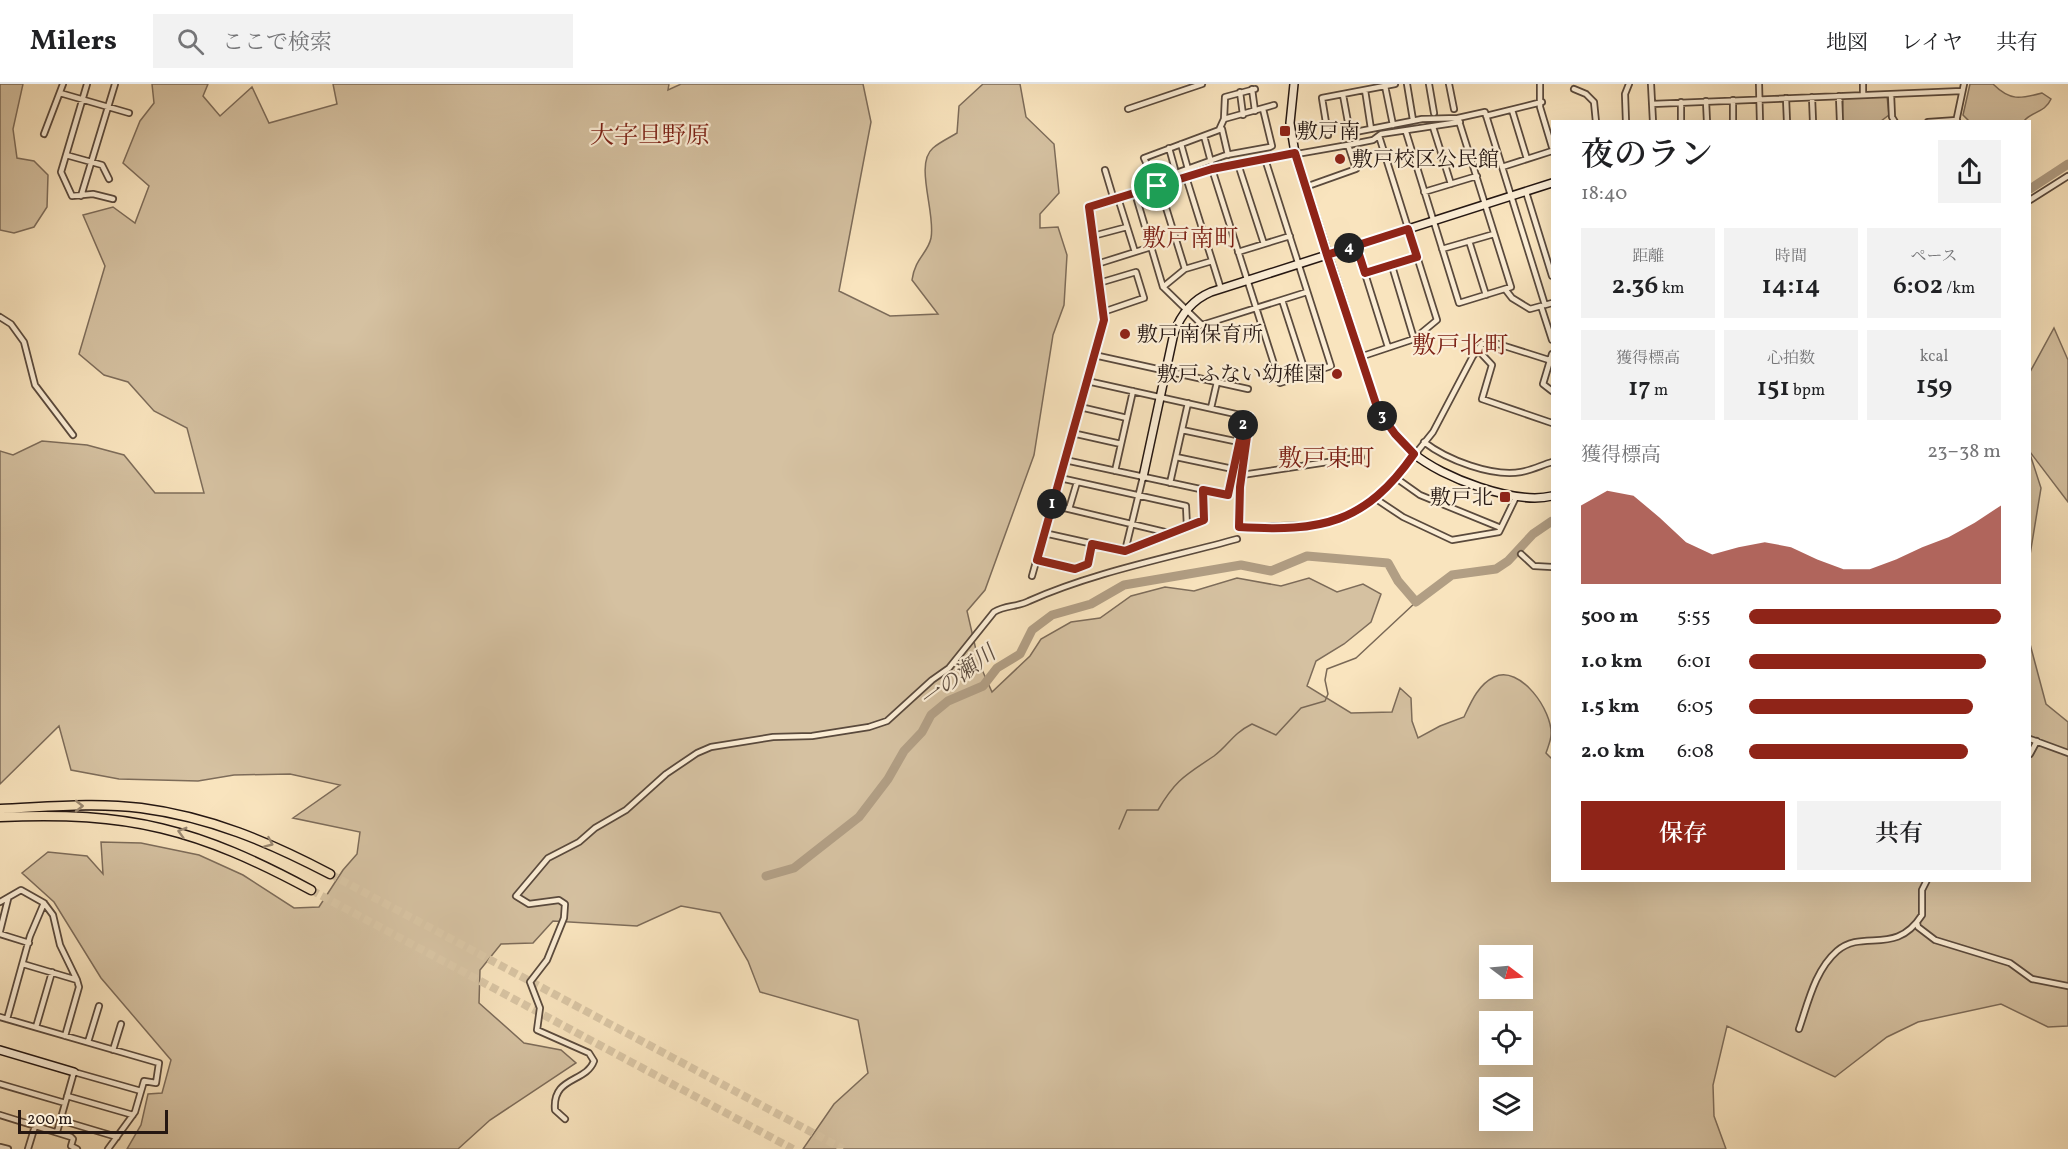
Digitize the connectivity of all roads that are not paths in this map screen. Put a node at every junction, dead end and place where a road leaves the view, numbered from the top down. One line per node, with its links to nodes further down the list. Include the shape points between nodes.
1 (63, 84): 21 (street)
2 (87, 84): 28 (street)
3 (115, 84): 36 (street)
4 (1202, 84): 37 (street)
5 (1294, 84): 75 (street, via 1290,123)
6 (1395, 84): 16 (street)
7 (1407, 84): 48 (street)
8 (1429, 84): 43 (street)
9 (1449, 84): 39 (street)
10 (1540, 84): 32 (street)
11 (1629, 84): 51 (street, via 1625,94)
12 (1651, 84): 34 (street)
13 (1759, 84): 29 (street)
14 (1863, 84): 24 (street)
15 (1964, 84): 19 (street)
16 (1385, 86): 18 (street); 61 (street)
17 (1574, 88): 50 (street, via 1594,102)
18 (1365, 90): 23 (street); 64 (street)
19 (1962, 91): 22 (street); 60 (street)
20 (1240, 92): 41 (street, via 1253,89); 44 (street); 46 (street, via 1225,97)
21 (60, 93): 28 (street); 66 (street)
22 (1891, 94): 24 (street); 47 (street)
23 (1343, 95): 64 (street, via 1350,133); 67 (street, via 1322,98)
24 (1863, 95): 25 (street)
25 (1839, 96): 26 (street); 59 (street)
26 (1812, 97): 27 (street); 58 (street)
27 (1786, 98): 29 (street); 57 (street)
28 (83, 99): 36 (street); 76 (street)
29 (1759, 99): 30 (street); 56 (street)
30 (1732, 100): 31 (street); 55 (street)
31 (1706, 101): 33 (street); 54 (street)
32 (1542, 102): 40 (street); 72 (street)
33 (1681, 102): 34 (street); 53 (street)
34 (1652, 104): 52 (street)
35 (1274, 105): 38 (street)
36 (108, 107): 42 (street); 80 (street)
37 (1128, 109)
38 (1263, 109): 41 (street); 77 (street, via 1272,146)
39 (1454, 109)
40 (1512, 110): 45 (street); 79 (street)
41 (1255, 111): 44 (street)
42 (129, 113)
43 (1434, 113)
44 (1243, 114): 46 (street)
45 (1486, 116): 49 (street, via 1485,112); 83 (street)
46 (1224, 119): 63 (street)
47 (1893, 119)
48 (1413, 120): 49 (street); 61 (street)
49 (1459, 120): 62 (street); 87 (street)
50 (1596, 120)
51 (1626, 120)
52 (1653, 120)
53 (1681, 120)
54 (1707, 120)
55 (1733, 120)
56 (1760, 120)
57 (1787, 120)
58 (1813, 120)
59 (1840, 120)
60 (1956, 120)
61 (1393, 125): 64 (street)
62 (1432, 128): 65 (street); 92 (street)
63 (1222, 129): 68 (street); 77 (street)
64 (1371, 129)
65 (1406, 132): 69 (street); 95 (street)
66 (44, 134)
67 (1328, 135)
68 (1204, 136): 70 (street); 81 (street)
69 (1379, 136): 71 (street); 106 (street)
70 (1181, 144): 73 (street); 84 (street)
71 (1348, 145): 75 (street); 93 (street, via 1356,169)
72 (1551, 145)
73 (1169, 147): 84 (street, via 1176,173); 94 (street, via 1144,158)
74 (1551, 149): 79 (street)
75 (1295, 153): 78 (street); 117 (street)
76 (66, 155): 80 (street); 99 (street, via 62,176 72,196)
77 (1228, 155): 81 (street)
78 (1265, 159): 82 (street); 109 (street)
79 (1527, 159): 83 (street)
80 (91, 162): 90 (street, via 105,166); 99 (street)
81 (1211, 162): 84 (street)
82 (1238, 164): 85 (street); 111 (street)
83 (1502, 167): 98 (street)
84 (1188, 169)
85 (1212, 169): 89 (street); 116 (street)
86 (1105, 170): 101 (street)
87 (1477, 176): 92 (street); 103 (street)
88 (2068, 176): 102 (street)
89 (1186, 177): 94 (street); 119 (street)
90 (109, 179)
91 (1551, 183): 96 (street)
92 (1450, 184): 95 (street)
93 (1311, 185)
94 (1158, 186): 97 (street); 123 (street)
95 (1424, 192): 104 (street)
96 (1526, 192): 98 (street); 125 (street)
97 (1135, 193): 101 (street); 113 (street)
98 (1511, 196): 103 (street); 134 (street, via 1545,305)
99 (81, 197): 100 (street, via 93,194)
100 (113, 199)
101 (1116, 199): 105 (street); 108 (street, via 1089,207)
102 (2031, 199)
103 (1485, 204): 104 (street); 107 (street)
104 (1433, 221): 106 (street); 114 (street)
105 (1127, 226): 108 (street); 115 (street)
106 (1408, 229): 112 (street); 118 (street)
107 (1494, 234): 110 (street); 130 (street, via 1511,287)
108 (1093, 236): 120 (street)
109 (1290, 236): 111 (street); 121 (street)
110 (1469, 241): 114 (street); 132 (street)
111 (1264, 244): 116 (street)
112 (1356, 245): 117 (street); 124 (street)
113 (1151, 247): 115 (street); 128 (street)
114 (1442, 249): 132 (street, via 1459,303)
115 (1135, 252): 120 (street)
116 (1238, 252): 126 (street)
117 (1327, 255): 121 (street); 167 (street, via 1378,410)
118 (1417, 257): 122 (street); 140 (street, via 1437,320)
119 (1212, 261): 123 (street); 129 (street)
120 (1096, 264): 127 (street)
121 (1298, 264): 126 (street); 131 (street)
122 (1392, 266): 124 (street); 140 (street)
123 (1185, 269): 128 (street)
124 (1365, 273): 141 (street)
125 (1551, 273)
126 (1247, 280): 129 (street); 135 (street)
127 (1099, 283): 137 (street); 137 (street, via 1136,272 1144,298)
128 (1163, 287): 136 (street)
129 (1221, 289): 136 (street, via 1203,295)
130 (1505, 289): 132 (street); 139 (street, via 1530,309 1541,306)
131 (1307, 292): 133 (street); 148 (street, via 1331,366)
132 (1486, 295)
133 (1282, 300): 135 (street); 148 (street)
134 (1551, 303)
135 (1256, 308): 136 (street, via 1202,325); 148 (street, via 1280,383)
136 (1186, 310): 147 (street, via 1177,325)
137 (1103, 312): 143 (street)
138 (0, 317): 163 (street, via 11,324 24,342 35,385)
139 (1551, 336)
140 (1414, 339): 141 (street)
141 (1388, 347): 144 (street)
142 (1477, 349): 145 (street, via 1495,343); 160 (street, via 1492,364 1482,399); 165 (street, via 1440,421)
143 (1094, 355): 147 (street); 149 (street)
144 (1363, 356)
145 (1551, 359)
146 (1551, 362): 152 (street, via 1543,384)
147 (1165, 370): 150 (street); 154 (street)
148 (1306, 374)
149 (1087, 381): 153 (street); 156 (street)
150 (1217, 382): 151 (street); 157 (street)
151 (1248, 389)
152 (1551, 390)
153 (1133, 391): 154 (street); 159 (street)
154 (1160, 397): 155 (street); 175 (street)
155 (1188, 403): 157 (street); 161 (street)
156 (1080, 407): 159 (street); 162 (street)
157 (1211, 408): 158 (street)
158 (1245, 416): 164 (street); 174 (street, via 1249,422)
159 (1127, 418): 166 (street)
160 (1551, 423)
161 (1182, 430): 164 (street); 168 (street)
162 (1072, 433): 166 (street); 170 (street)
163 (73, 435)
164 (1239, 442): 172 (street)
165 (1424, 442): 167 (street); 171 (street, via 1448,458 1506,473)
166 (1121, 444): 173 (street)
167 (1414, 454): 177 (street); 183 (street, via 1446,473)
168 (1176, 457): 172 (street); 179 (street)
169 (1360, 457): 174 (street)
170 (1065, 460): 173 (street); 176 (street)
171 (1551, 462)
172 (1233, 469): 180 (street, via 1228,495)
173 (1115, 471): 175 (street)
174 (1242, 475): 184 (street, via 1239,527 1319,525 1345,518)
175 (1143, 477): 179 (street); 181 (street)
176 (1060, 478): 178 (street); 185 (street)
177 (1396, 478): 184 (street); 189 (street, via 1420,495)
178 (1077, 482): 181 (street); 186 (street)
179 (1170, 483): 180 (street)
180 (1203, 490): 188 (street, via 1204,520)
181 (1138, 496): 187 (street); 188 (street, via 1186,506)
182 (1551, 496): 183 (street)
183 (1516, 497): 189 (street)
184 (1376, 499): 189 (street, via 1403,517 1452,540 1498,532)
185 (1052, 505): 186 (street); 190 (street)
186 (1069, 509): 187 (street)
187 (1133, 524): 191 (street); 194 (street)
188 (1187, 526): 191 (street)
189 (1501, 528)
190 (1044, 533): 193 (street); 196 (street)
191 (1170, 533): 194 (street)
192 (1237, 539): 235 (street, via 1072,585 1027,603 1002,607 949,668 887,721 812,736 773,737 711,747 666,774 646,795 579,842 548,858 516,896 529,904 559,900 565,904 564,918 547,960 530,982 540,1008 537,1030 590,1053 594,1060 586,1072 558,1091 555,1110)
193 (1092, 544): 194 (street); 196 (street, via 1088,564 1075,569)
194 (1125, 551)
195 (1521, 554): 197 (street, via 1534,566)
196 (1037, 560): 198 (street)
197 (1551, 567)
198 (1032, 576)
199 (2031, 739): 200 (street)
200 (2037, 741): 201 (street); 202 (street)
201 (2031, 752)
202 (2068, 753)
203 (0, 809): 205 (highway, one-way to 205, via 104,806 173,813 240,831)
204 (0, 817): 207 (highway, one-way to 204, via 233,850 168,828 91,816)
205 (330, 874)
206 (1926, 882): 211 (street, via 1922,890 1922,915)
207 (311, 890)
208 (8, 899): 209 (street); 210 (street, via 21,890); 212 (street)
209 (0, 902)
210 (44, 903): 213 (street); 216 (street, via 53,915 60,945)
211 (1917, 923): 217 (street, via 1935,940 2010,963 2032,979); 223 (street, via 1895,940 1855,943 1839,949 1814,984)
212 (0, 933): 213 (street)
213 (29, 943): 214 (street)
214 (23, 964): 215 (street); 220 (street)
215 (52, 972): 216 (street); 222 (street)
216 (77, 980): 224 (street, via 79,987)
217 (2068, 986)
218 (99, 1006): 225 (street)
219 (0, 1017): 220 (street)
220 (7, 1019): 222 (street)
221 (121, 1024): 227 (street)
222 (36, 1027): 224 (street)
223 (1799, 1029)
224 (65, 1036): 225 (street)
225 (88, 1042): 227 (street)
226 (0, 1050): 228 (street)
227 (113, 1050): 230 (street, via 159,1064 156,1083 144,1081)
228 (74, 1072): 230 (street); 231 (street)
229 (0, 1084): 232 (street)
230 (141, 1091): 233 (street)
231 (67, 1095): 232 (street); 233 (street)
232 (65, 1103): 236 (street)
233 (133, 1115): 239 (street)
234 (0, 1116): 237 (street)
235 (565, 1119)
236 (60, 1120): 238 (street); 239 (street)
237 (34, 1126): 238 (street); 242 (street)
238 (57, 1132): 243 (street, via 73,1139 72,1146)
239 (117, 1137): 244 (street)
240 (0, 1147): 241 (street)
241 (8, 1149)
242 (28, 1149)
243 (77, 1149)
244 (108, 1149)

